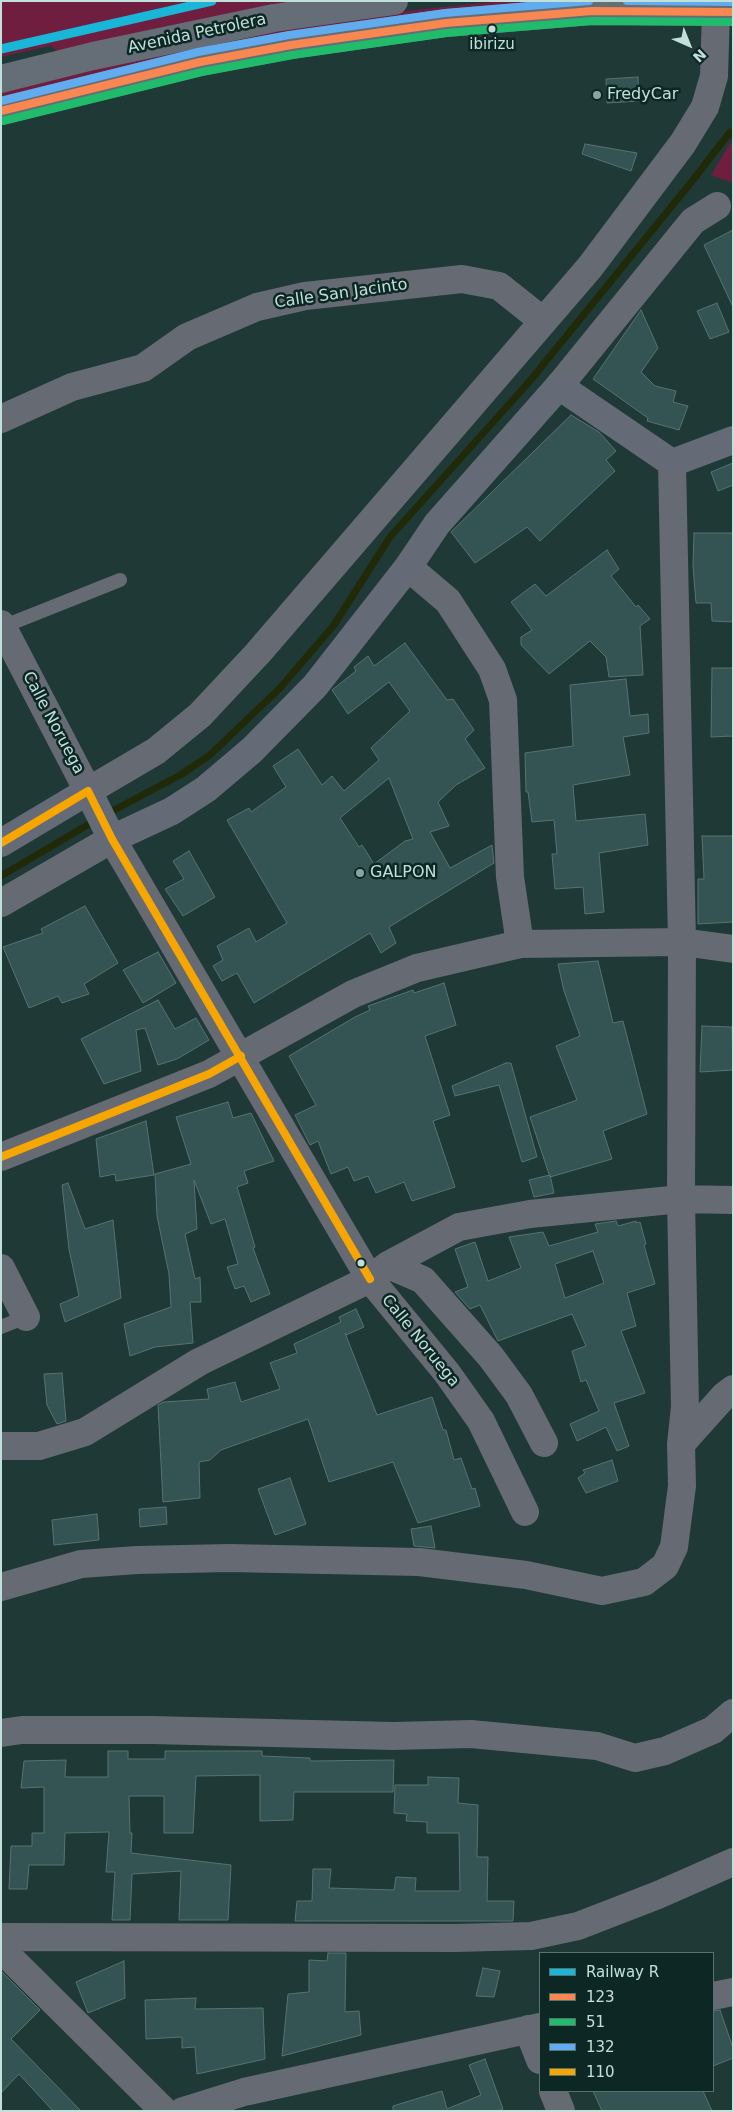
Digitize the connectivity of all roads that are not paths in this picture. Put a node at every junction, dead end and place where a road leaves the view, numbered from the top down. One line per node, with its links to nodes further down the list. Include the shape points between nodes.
1 (394, 1): 3 (highway, Avenida Petrolera, via 274,18)
2 (725, 12): 4 (highway, Avenida Petrolera, via 592,11 446,23 291,45 200,62); 6 (street, via 705,107 683,143 596,259)
3 (1, 78)
4 (1, 111)
5 (725, 207): 7 (street, via 693,221)
6 (543, 321): 8 (street, Calle San Jacinto, via 499,286 462,279 305,296 257,307 187,337 143,368 72,387); 14 (street, via 265,646 200,715 156,751)
7 (558, 386): 10 (street); 11 (street, via 437,524)
8 (1, 419)
9 (733, 440): 10 (street)
10 (672, 463): 17 (street)
11 (408, 566): 14 (street, via 315,686 252,750 206,789 172,811); 18 (street, via 448,601 492,669 503,700 510,877)
12 (120, 580): 13 (lane)
13 (2, 625): 14 (street, Calle Noruega)
14 (100, 815): 15 (street); 16 (street); 20 (street, Calle Noruega)
15 (1, 843)
16 (1, 903)
17 (682, 942): 18 (street); 19 (street); 22 (street)
18 (520, 944): 20 (street, via 408,972 353,994)
19 (733, 949)
20 (241, 1056): 21 (street, via 209,1074); 25 (street, Calle Noruega)
21 (1, 1156)
22 (681, 1199): 23 (street); 25 (street, via 530,1214 459,1227); 30 (street, via 685,1407)
23 (733, 1200)
24 (1, 1268): 26 (street)
25 (379, 1272): 29 (street, via 423,1280 491,1357 519,1395); 31 (street, via 200,1362 85,1432 39,1446); 32 (street, Calle Noruega, via 481,1421)
26 (26, 1317): 27 (lane)
27 (1, 1327)
28 (733, 1389): 30 (street)
29 (544, 1443)
30 (682, 1444): 33 (street, via 682,1486 674,1547 664,1566 644,1582 602,1591 526,1575 419,1562 229,1558 81,1564)
31 (1, 1446)
32 (524, 1512)
33 (1, 1587)
34 (733, 1713): 35 (street, via 712,1730 665,1751 636,1758 597,1746 471,1734 393,1736 152,1730 22,1730)
35 (1, 1734)
36 (733, 1862): 37 (street, via 578,1926 532,1936)
37 (1, 1937)
38 (1, 1949): 45 (street)
39 (733, 1992): 40 (street)
40 (714, 1996)
41 (534, 2028): 42 (street); 44 (street)
42 (539, 2055)
43 (553, 2092): 47 (street)
44 (253, 2102): 46 (street)
45 (164, 2111)
46 (184, 2111)
47 (561, 2111)

